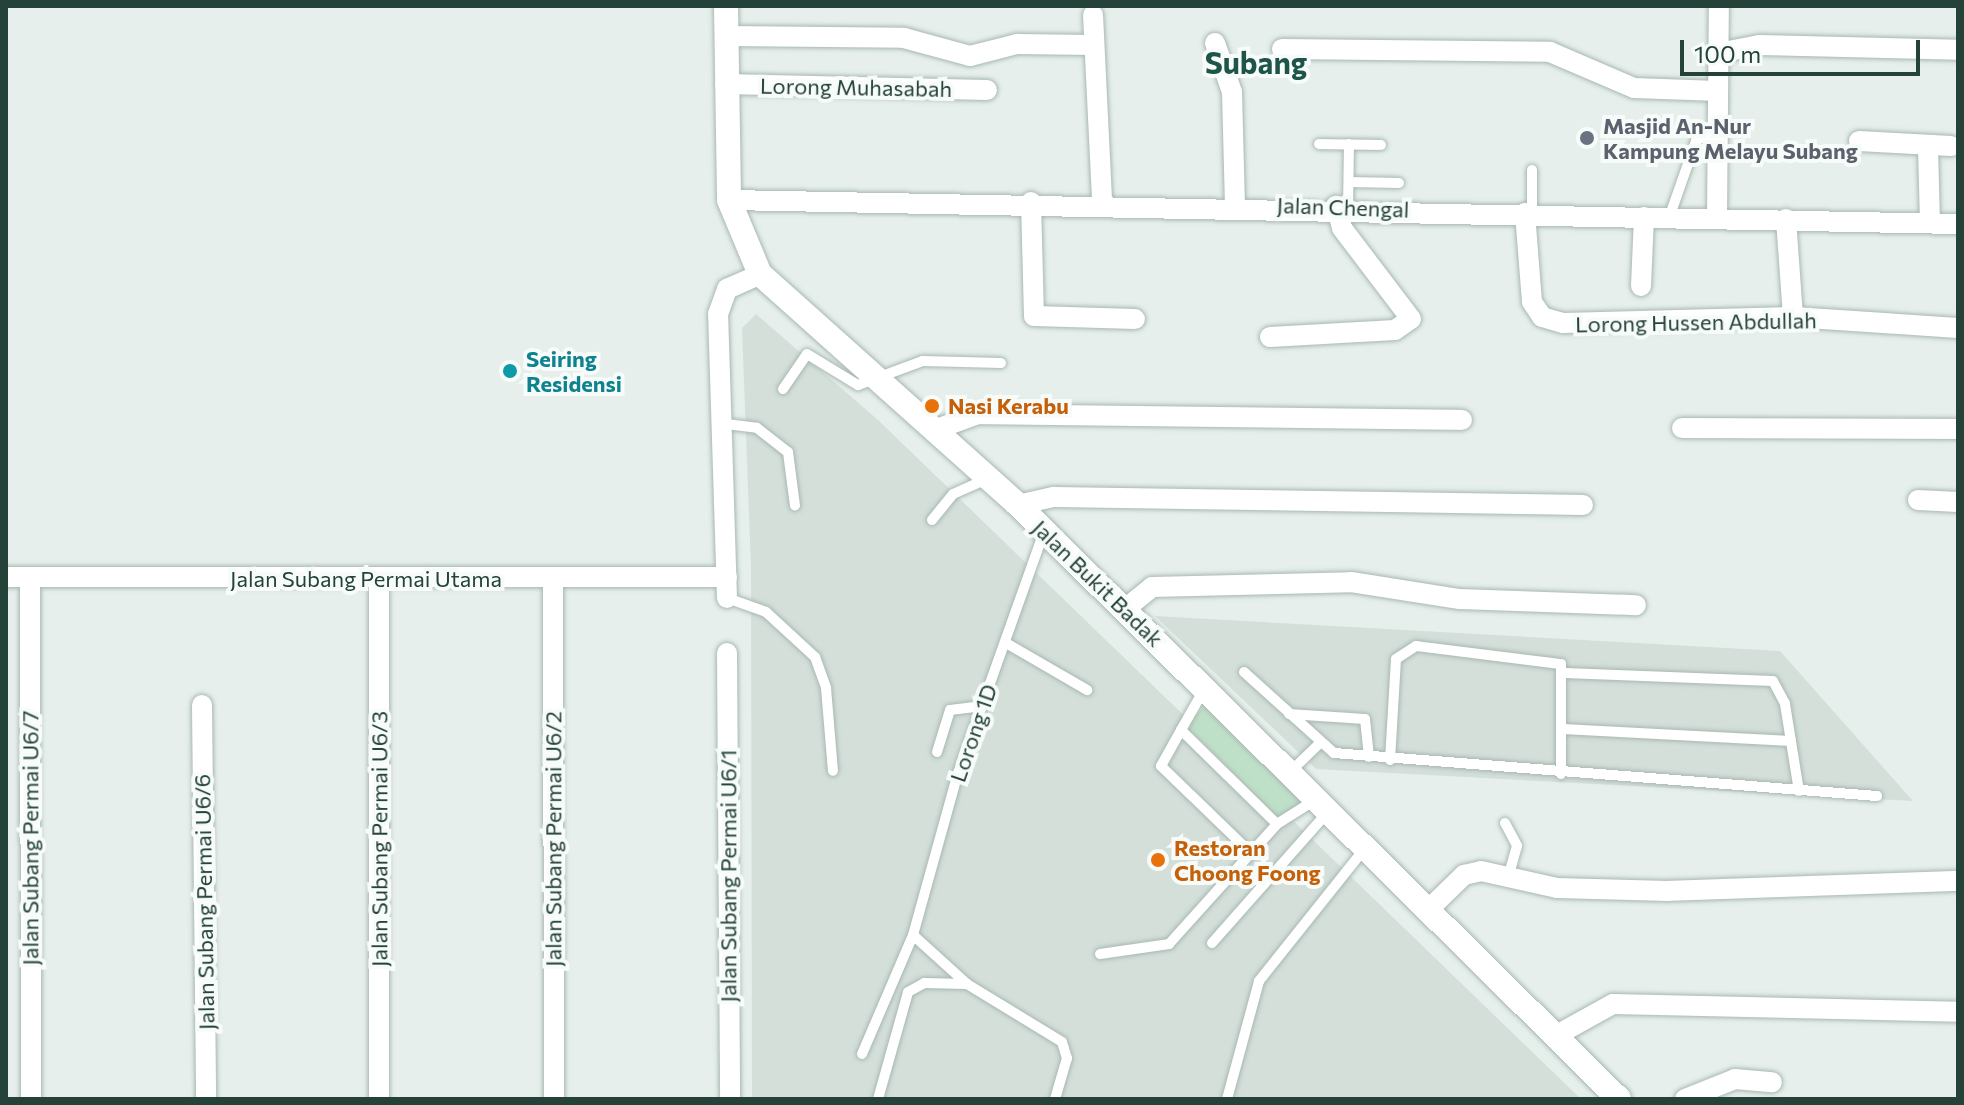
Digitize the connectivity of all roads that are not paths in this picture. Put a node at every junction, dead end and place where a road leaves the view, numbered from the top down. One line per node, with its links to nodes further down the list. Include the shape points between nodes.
1 (726, 6): 4 (main road, Jalan Bukit Badak)
2 (1719, 6): 9 (street)
3 (1093, 15): 6 (street)
4 (726, 36): 6 (street, via 904,38 970,56 1017,44); 10 (main road, Jalan Bukit Badak)
5 (1215, 43): 26 (street, via 1232,92)
6 (1093, 45): 24 (street)
7 (1282, 49): 12 (street, via 1550,52 1634,88)
8 (1958, 50): 9 (street, via 1759,45)
9 (1718, 53): 12 (street)
10 (725, 84): 11 (street, Lorong Muhasabah); 23 (main road, Jalan Bukit Badak)
11 (987, 90)
12 (1718, 91): 13 (street)
13 (1717, 129): 30 (lane, via 1696,141); 31 (street)
14 (1859, 141): 19 (street)
15 (1319, 144): 16 (lane)
16 (1349, 144): 17 (lane); 21 (lane)
17 (1381, 145)
18 (1951, 146): 19 (street)
19 (1928, 147): 33 (street)
20 (1532, 170): 28 (lane)
21 (1349, 182): 22 (lane); 27 (lane)
22 (1399, 183)
23 (729, 200): 25 (street, Jalan Chengal); 34 (main road, Jalan Bukit Badak)
24 (1102, 201): 25 (street, Jalan Chengal); 26 (street, Jalan Chengal)
25 (1031, 202): 37 (street, via 1034,316)
26 (1235, 204): 27 (street, Jalan Chengal)
27 (1342, 207): 28 (street, Jalan Chengal); 39 (street, via 1342,228 1411,319 1395,330)
28 (1529, 213): 29 (street, Jalan Chengal); 36 (street, Lorong Hussen Abdullah, via 1525,272 1542,317 1589,324)
29 (1644, 217): 30 (street, Jalan Chengal); 35 (street)
30 (1669, 218): 31 (street, Jalan Chengal)
31 (1717, 218): 32 (street, Jalan Chengal)
32 (1786, 219): 33 (street, Jalan Chengal); 36 (street)
33 (1948, 227)
34 (760, 274): 41 (main road, Jalan Bukit Badak); 44 (street, via 727,289 720,302)
35 (1641, 286)
36 (1793, 317): 38 (street, Lorong Hussen Abdullah)
37 (1135, 319)
38 (1958, 328)
39 (1270, 337)
40 (1001, 363): 41 (lane, via 923,361)
41 (876, 377): 42 (lane, via 858,385 807,354); 46 (main road, Jalan Bukit Badak)
42 (783, 389)
43 (1462, 420): 46 (street, via 978,414)
44 (716, 422): 53 (lane, via 757,428 788,452); 60 (street)
45 (1682, 428): 47 (street)
46 (937, 429): 48 (main road, Jalan Bukit Badak)
47 (1958, 429)
48 (989, 478): 51 (main road, Jalan Bukit Badak); 54 (lane, via 953,494)
49 (1918, 500): 50 (street)
50 (1958, 502)
51 (1018, 505): 52 (street, via 1054,497); 55 (main road, Jalan Bukit Badak)
52 (1583, 505)
53 (795, 506)
54 (932, 520)
55 (1043, 534): 62 (main road, Jalan Bukit Badak); 63 (lane, Lorong 1D)
56 (6, 577): 57 (street, Jalan Subang Permai Utama)
57 (30, 577): 58 (street, Jalan Subang Permai Utama); 101 (street, Jalan Subang Permai U6/7)
58 (379, 579): 59 (street, Jalan Subang Permai Utama); 103 (street, Jalan Subang Permai U6/3)
59 (553, 579): 60 (street, Jalan Subang Permai Utama); 104 (street, Jalan Subang Permai U6/2)
60 (727, 588): 80 (lane, via 766,612 815,657 826,688)
61 (1636, 605): 62 (street, via 1460,599 1351,582 1152,587)
62 (1125, 609): 67 (main road, Jalan Bukit Badak)
63 (1006, 643): 68 (lane); 70 (lane, Lorong 1D)
64 (727, 653): 105 (street, Jalan Subang Permai U6/1)
65 (1244, 672): 71 (lane)
66 (1565, 673): 72 (lane); 74 (lane, via 1773,681); 78 (lane, via 1555,660 1402,649)
67 (1206, 686): 73 (lane); 79 (main road, Jalan Bukit Badak)
68 (1087, 690)
69 (202, 705): 102 (street, Jalan Subang Permai U6/6)
70 (981, 706): 76 (lane, via 950,710); 92 (lane, Lorong 1D)
71 (1289, 714): 75 (lane); 77 (lane, via 1365,719)
72 (1563, 729): 74 (lane); 81 (lane)
73 (1181, 730): 86 (lane); 88 (lane, via 1161,766)
74 (1791, 741): 82 (lane)
75 (1318, 745): 77 (lane); 79 (lane)
76 (937, 752)
77 (1369, 757): 78 (lane)
78 (1390, 760): 81 (lane)
79 (1292, 770): 84 (main road, Jalan Bukit Badak)
80 (833, 771)
81 (1561, 774): 82 (lane)
82 (1799, 791): 83 (lane)
83 (1877, 796)
84 (1326, 803): 86 (lane); 87 (main road, Jalan Bukit Badak); 93 (lane)
85 (1505, 823): 89 (lane, via 1517,846)
86 (1277, 824): 88 (lane)
87 (1368, 844): 91 (main road, Jalan Bukit Badak); 108 (lane, via 1259,981)
88 (1250, 852): 94 (lane, via 1169,944)
89 (1509, 874): 90 (street, via 1557,888 1668,891); 91 (street, via 1464,875)
90 (1958, 881)
91 (1429, 909): 97 (main road, Jalan Bukit Badak)
92 (913, 935): 95 (lane); 98 (lane, Lorong 1D)
93 (1212, 943)
94 (1100, 954)
95 (967, 984): 106 (lane, via 924,983 908,992); 107 (lane, via 1062,1042 1067,1058)
96 (1958, 1012): 97 (street, via 1613,1004)
97 (1555, 1036): 100 (main road, Jalan Bukit Badak)
98 (862, 1054)
99 (1772, 1082): 109 (street, via 1735,1079)
100 (1612, 1097)
101 (31, 1099)
102 (206, 1099)
103 (379, 1099)
104 (554, 1099)
105 (730, 1099)
106 (878, 1099)
107 (1055, 1099)
108 (1227, 1099)
109 (1685, 1099)

